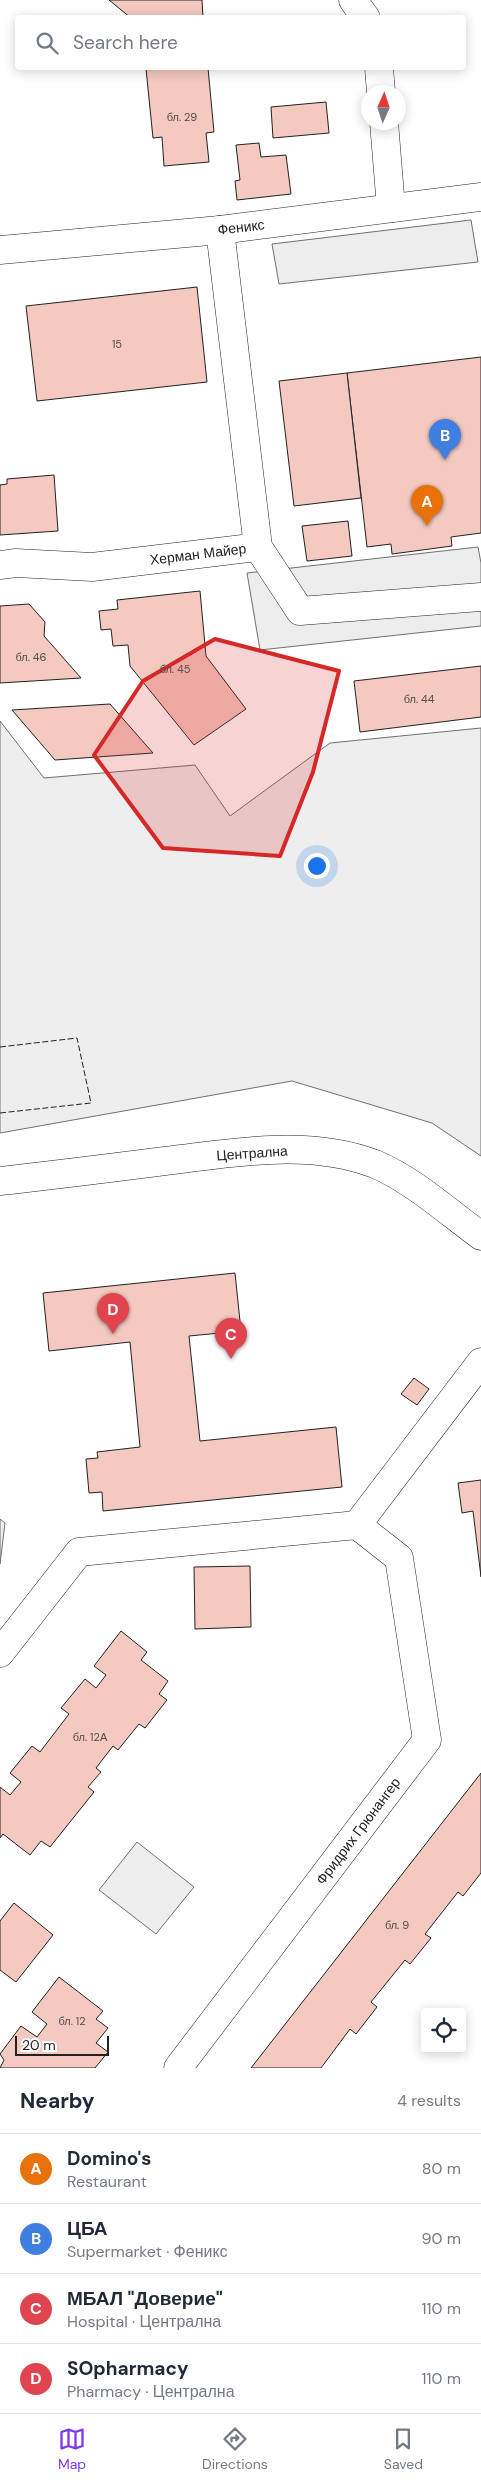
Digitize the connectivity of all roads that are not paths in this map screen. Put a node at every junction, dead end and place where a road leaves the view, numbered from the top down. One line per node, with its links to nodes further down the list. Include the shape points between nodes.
1 (353, 0): 2 (street)
2 (364, 15)
3 (379, 70): 4 (street)
4 (380, 85)
5 (385, 130): 7 (street)
6 (481, 197): 7 (street, Феникс)
7 (391, 208): 8 (street, Феникс)
8 (220, 230): 9 (street, Феникс); 10 (street)
9 (0, 250)
10 (258, 547): 11 (street, Херман Майер, via 92,567); 12 (street, Херман Майер, via 300,611)
11 (0, 565)
12 (481, 597)
13 (0, 1181): 14 (street, Централна, via 260,1150 340,1154 375,1165 404,1180)
14 (481, 1236)
15 (481, 1362): 16 (street)
16 (357, 1525): 17 (street, via 79,1552); 18 (street, Фридрих Грюнангер, via 399,1558 427,1740)
17 (0, 1653)
18 (178, 2068)

